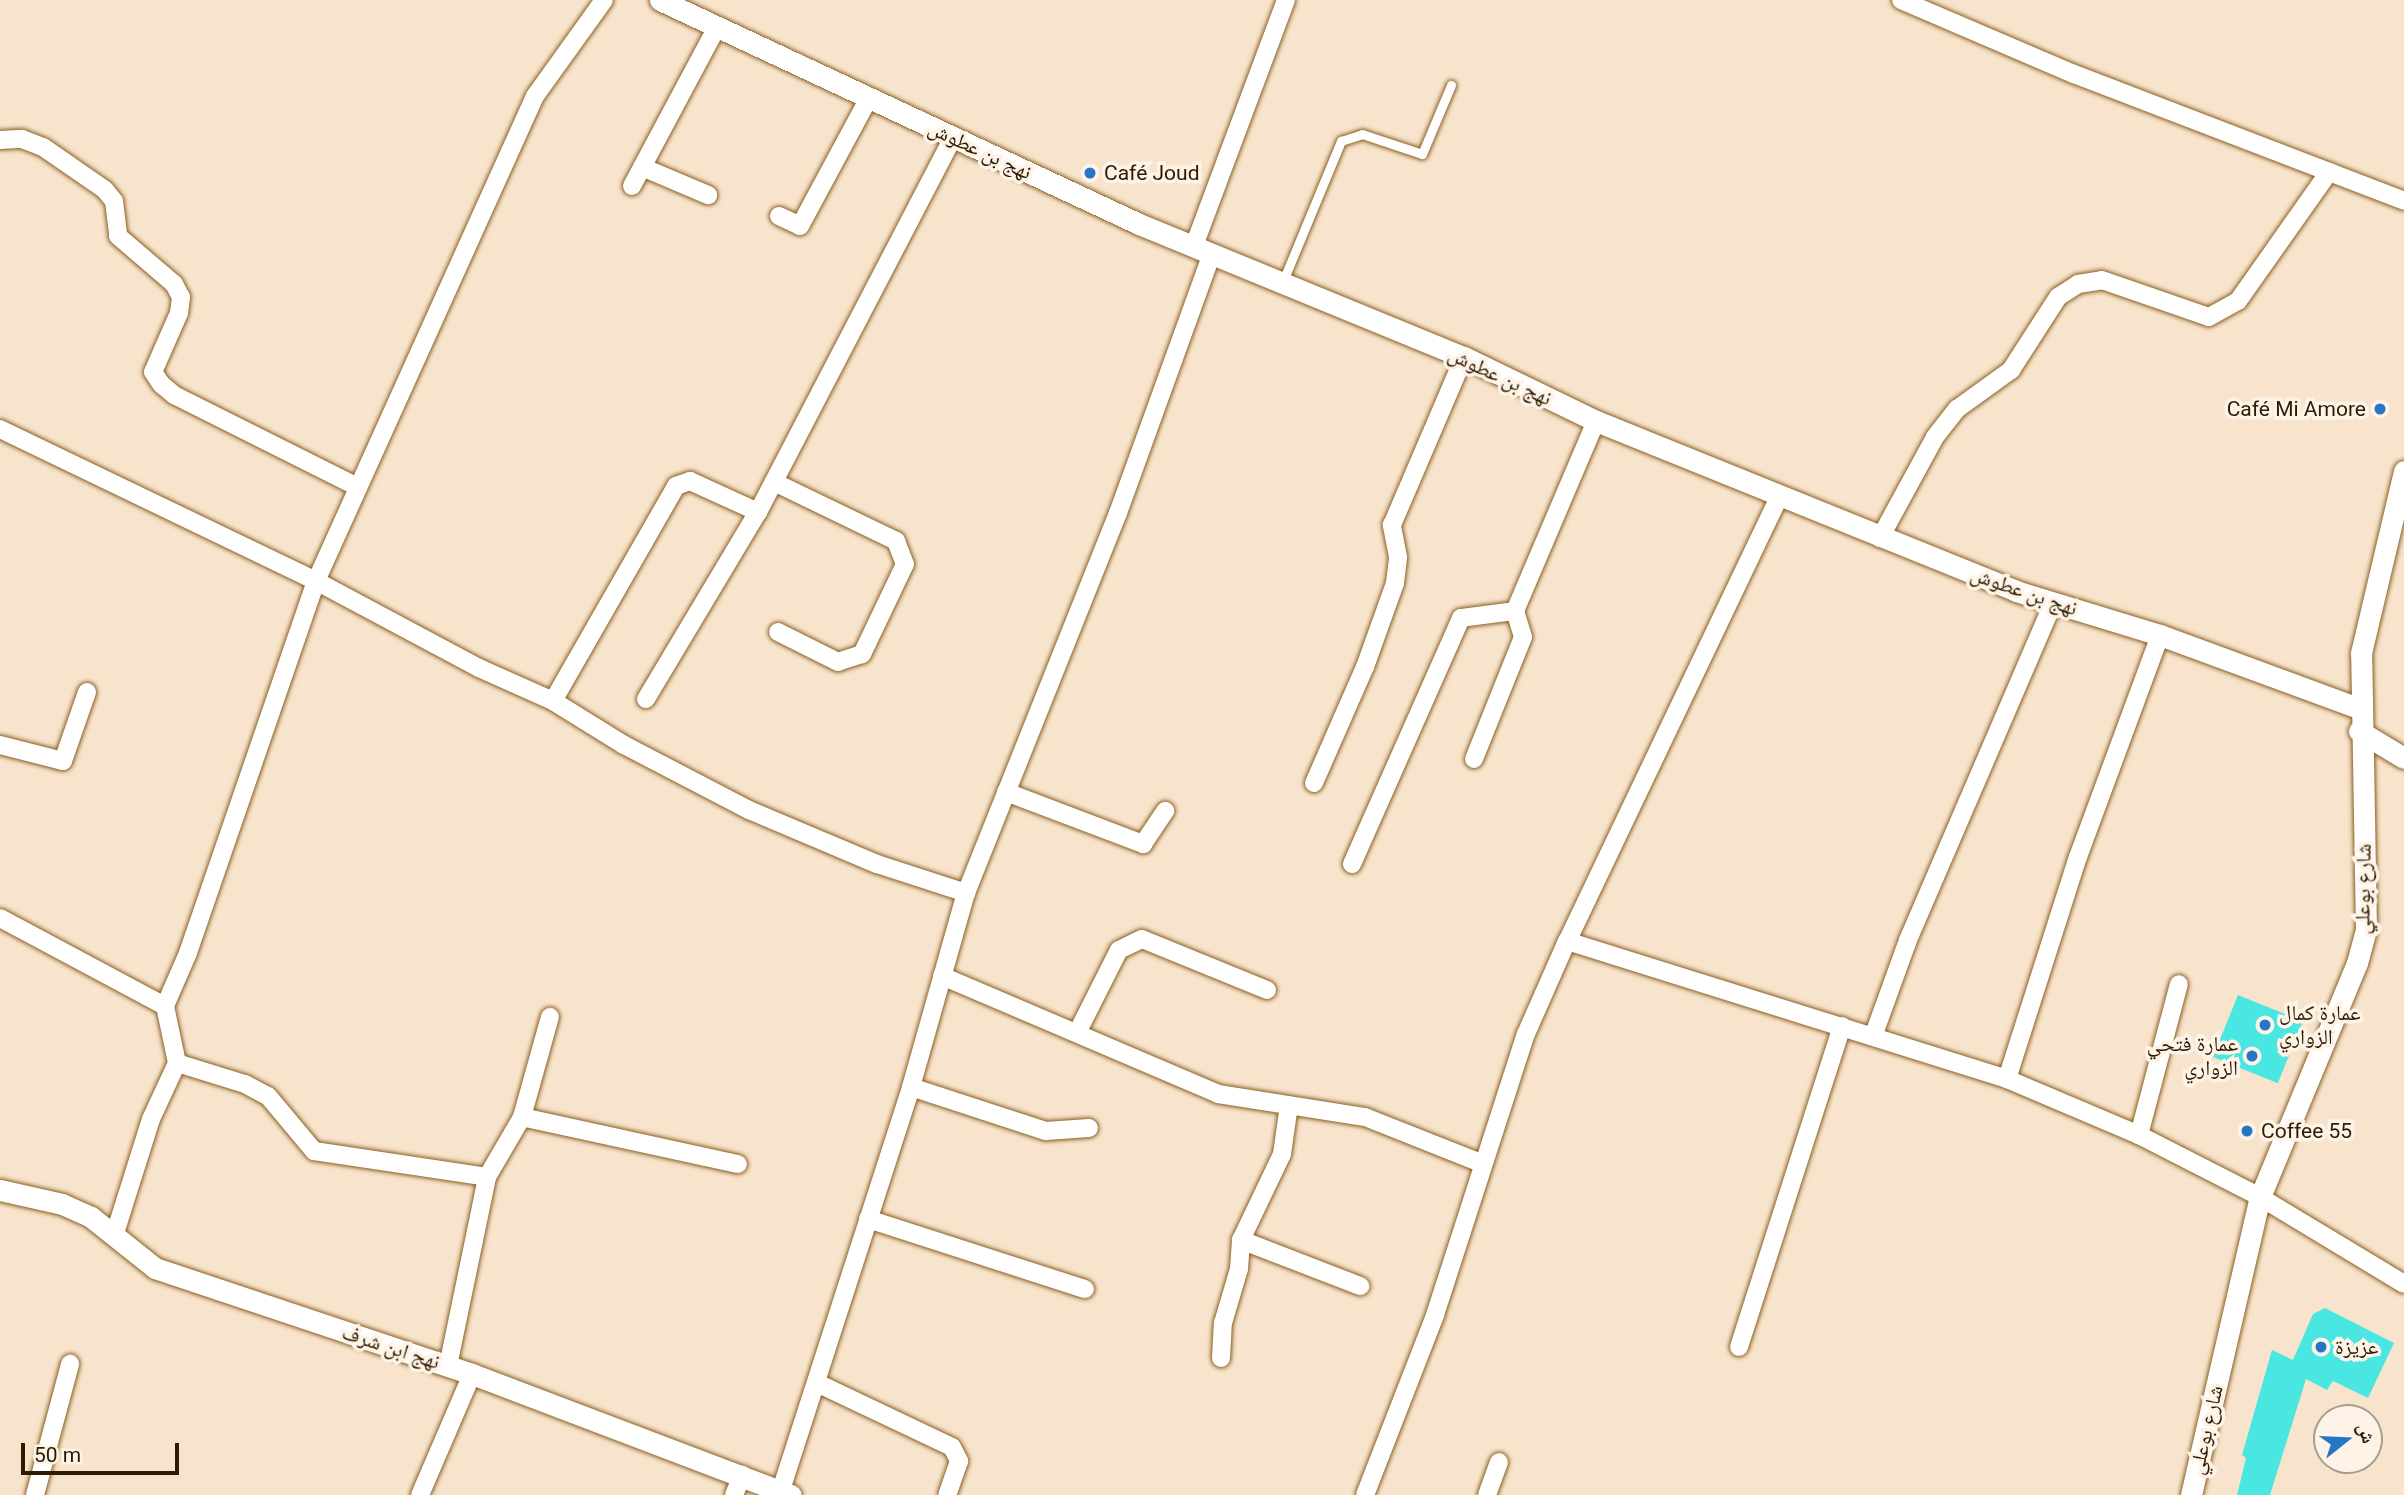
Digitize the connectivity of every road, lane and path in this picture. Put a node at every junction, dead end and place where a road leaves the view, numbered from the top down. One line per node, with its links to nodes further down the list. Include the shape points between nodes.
1 (604, 0): 23 (street, via 535,96)
2 (660, 0): 5 (street, نهج بن عطوش)
3 (1286, 0): 16 (street)
4 (1901, 0): 11 (street, via 2074,74)
5 (717, 27): 7 (street, نهج بن عطوش); 10 (street)
6 (1451, 85): 17 (lane, via 1422,154 1362,134 1341,141)
7 (869, 98): 8 (street, نهج بن عطوش); 15 (street, via 800,226)
8 (953, 137): 16 (street, نهج بن عطوش); 22 (street)
9 (0, 140): 23 (street, via 22,139 43,147 105,190 114,201 118,236 174,284 181,298 179,313 153,372 161,384 174,396)
10 (642, 167): 12 (street); 13 (street)
11 (2329, 172): 14 (street); 26 (street, via 2238,301 2209,317 2102,280 2078,284 2058,297 2011,370 1957,409 1934,437)
12 (632, 186)
13 (708, 195)
14 (2404, 201)
15 (779, 216)
16 (1203, 249): 17 (street, نهج بن عطوش); 41 (street, via 1118,513)
17 (1283, 281): 18 (street, نهج بن عطوش)
18 (1464, 357): 19 (street, نهج بن عطوش); 40 (street, via 1392,525 1398,557 1395,583 1365,667)
19 (1596, 421): 24 (street, نهج بن عطوش); 29 (street)
20 (0, 429): 27 (street)
21 (2404, 471): 35 (street, شارع بوعلي, via 2365,622)
22 (774, 482): 25 (street); 30 (street, via 896,541 905,564 862,653 838,662)
23 (358, 487): 27 (street)
24 (1780, 495): 26 (street, نهج بن عطوش); 46 (street)
25 (758, 512): 33 (street); 34 (street, via 690,481 677,486)
26 (1880, 538): 28 (street, نهج بن عطوش)
27 (316, 581): 34 (street, via 479,668); 50 (street, via 188,953)
28 (2053, 603): 31 (street, نهج بن عطوش); 54 (street, via 1908,940)
29 (1515, 611): 39 (street, via 1523,636); 43 (street, via 1461,618)
30 (778, 632)
31 (2161, 635): 35 (street, نهج بن عطوش); 56 (street, via 2078,857)
32 (87, 692): 37 (street, via 63,761)
33 (646, 699)
34 (553, 701): 44 (street, via 624,745 749,810 877,864)
35 (2358, 708): 36 (street, شارع بوعلي)
36 (2359, 731): 38 (street); 66 (street, شارع بوعلي, via 2366,930 2357,963)
37 (0, 745)
38 (2404, 758)
39 (1474, 760)
40 (1314, 783)
41 (1006, 792): 42 (street, via 1143,844); 44 (street)
42 (1166, 811)
43 (1352, 864)
44 (966, 893): 47 (street)
45 (0, 918): 50 (street)
46 (1567, 941): 52 (street); 62 (street, via 1526,1034)
47 (942, 976): 53 (street); 57 (street)
48 (2179, 984): 61 (street)
49 (1267, 990): 53 (street, via 1142,939 1119,950)
50 (165, 1006): 55 (street)
51 (550, 1017): 59 (street)
52 (1842, 1026): 54 (street); 73 (street)
53 (1077, 1033): 58 (street, via 1218,1094)
54 (1874, 1034): 56 (street)
55 (177, 1063): 64 (street, via 268,1096 314,1151); 68 (street, via 151,1119)
56 (2007, 1079): 61 (street)
57 (911, 1087): 60 (street, via 1046,1130); 67 (street)
58 (1289, 1105): 62 (street, via 1365,1117); 69 (street, via 1282,1154)
59 (522, 1116): 63 (street); 64 (street)
60 (1089, 1128)
61 (2138, 1135): 66 (street)
62 (1481, 1163): 85 (street, via 1435,1315)
63 (738, 1164)
64 (487, 1177): 76 (street)
65 (0, 1189): 68 (street, نهج ابن شرف, via 62,1204)
66 (2260, 1197): 70 (street); 87 (street, شارع بوعلي)
67 (868, 1219): 72 (street); 78 (street)
68 (115, 1233): 76 (street, نهج ابن شرف, via 155,1268)
69 (1241, 1240): 71 (street); 74 (street, via 1239,1269 1223,1323)
70 (2404, 1284)
71 (1360, 1286)
72 (1085, 1289)
73 (1739, 1347)
74 (1221, 1358)
75 (70, 1364): 82 (street)
76 (448, 1366): 77 (street, نهج ابن شرف)
77 (472, 1374): 80 (street, نهج ابن شرف); 83 (street)
78 (817, 1383): 81 (street); 84 (street, via 952,1447 959,1461)
79 (1499, 1462): 86 (street)
80 (738, 1485): 81 (street, نهج ابن شرف)
81 (786, 1492)
82 (35, 1495)
83 (420, 1495)
84 (947, 1495)
85 (1365, 1495)
86 (1487, 1495)
87 (2191, 1495)

